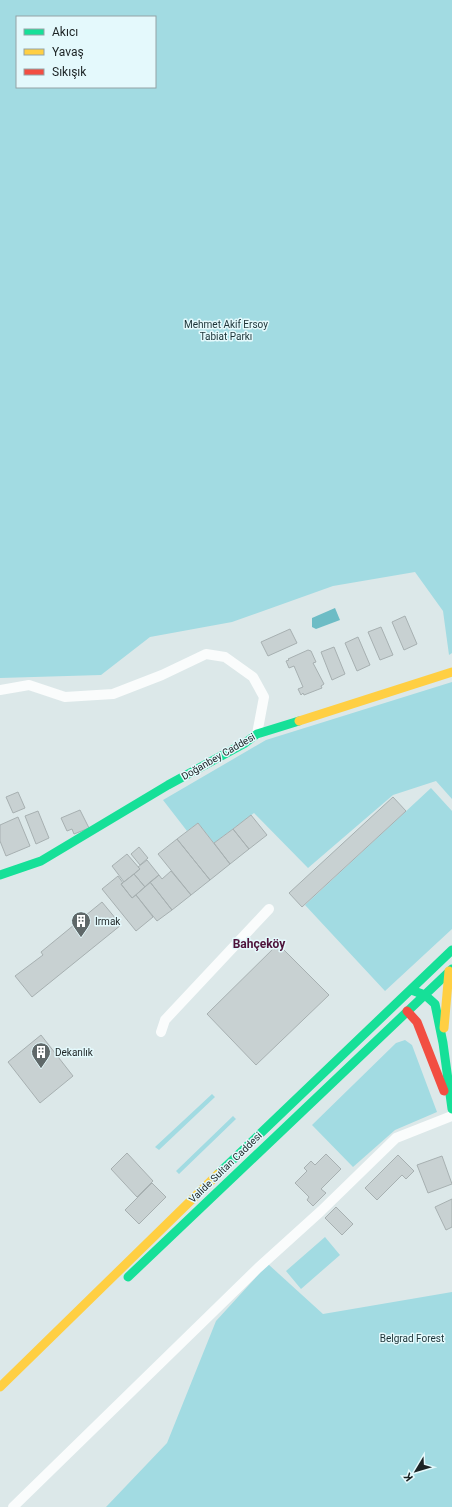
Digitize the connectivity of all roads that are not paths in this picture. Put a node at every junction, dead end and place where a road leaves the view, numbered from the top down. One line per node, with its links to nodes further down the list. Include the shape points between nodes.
1 (452, 672): 3 (main road, Doğanbey Caddesi)
2 (0, 690): 3 (street, via 29,685 65,697 113,694 206,654 225,657 253,677 264,697)
3 (257, 734): 4 (main road, Doğanbey Caddesi, via 41,861)
4 (0, 875)
5 (269, 909): 11 (street, via 165,1020)
6 (452, 950): 8 (main road, Valide Sultan Caddesi)
7 (451, 970): 9 (main road, Valide Sultan Caddesi); 12 (main road)
8 (410, 990): 9 (main road); 15 (main road, Valide Sultan Caddesi)
9 (425, 995): 10 (main road, Valide Sultan Caddesi); 12 (main road, via 434,1004)
10 (407, 1011): 14 (main road, via 417,1022); 16 (main road, Valide Sultan Caddesi)
11 (161, 1032)
12 (443, 1043): 13 (main road)
13 (452, 1109)
14 (452, 1114): 21 (street, via 396,1138 258,1268)
15 (136, 1253): 16 (main road); 19 (main road, Valide Sultan Caddesi)
16 (144, 1261): 17 (main road, Valide Sultan Caddesi)
17 (122, 1282)
18 (50, 1352): 20 (main road)
19 (0, 1387)
20 (6, 1394)
21 (13, 1507)

